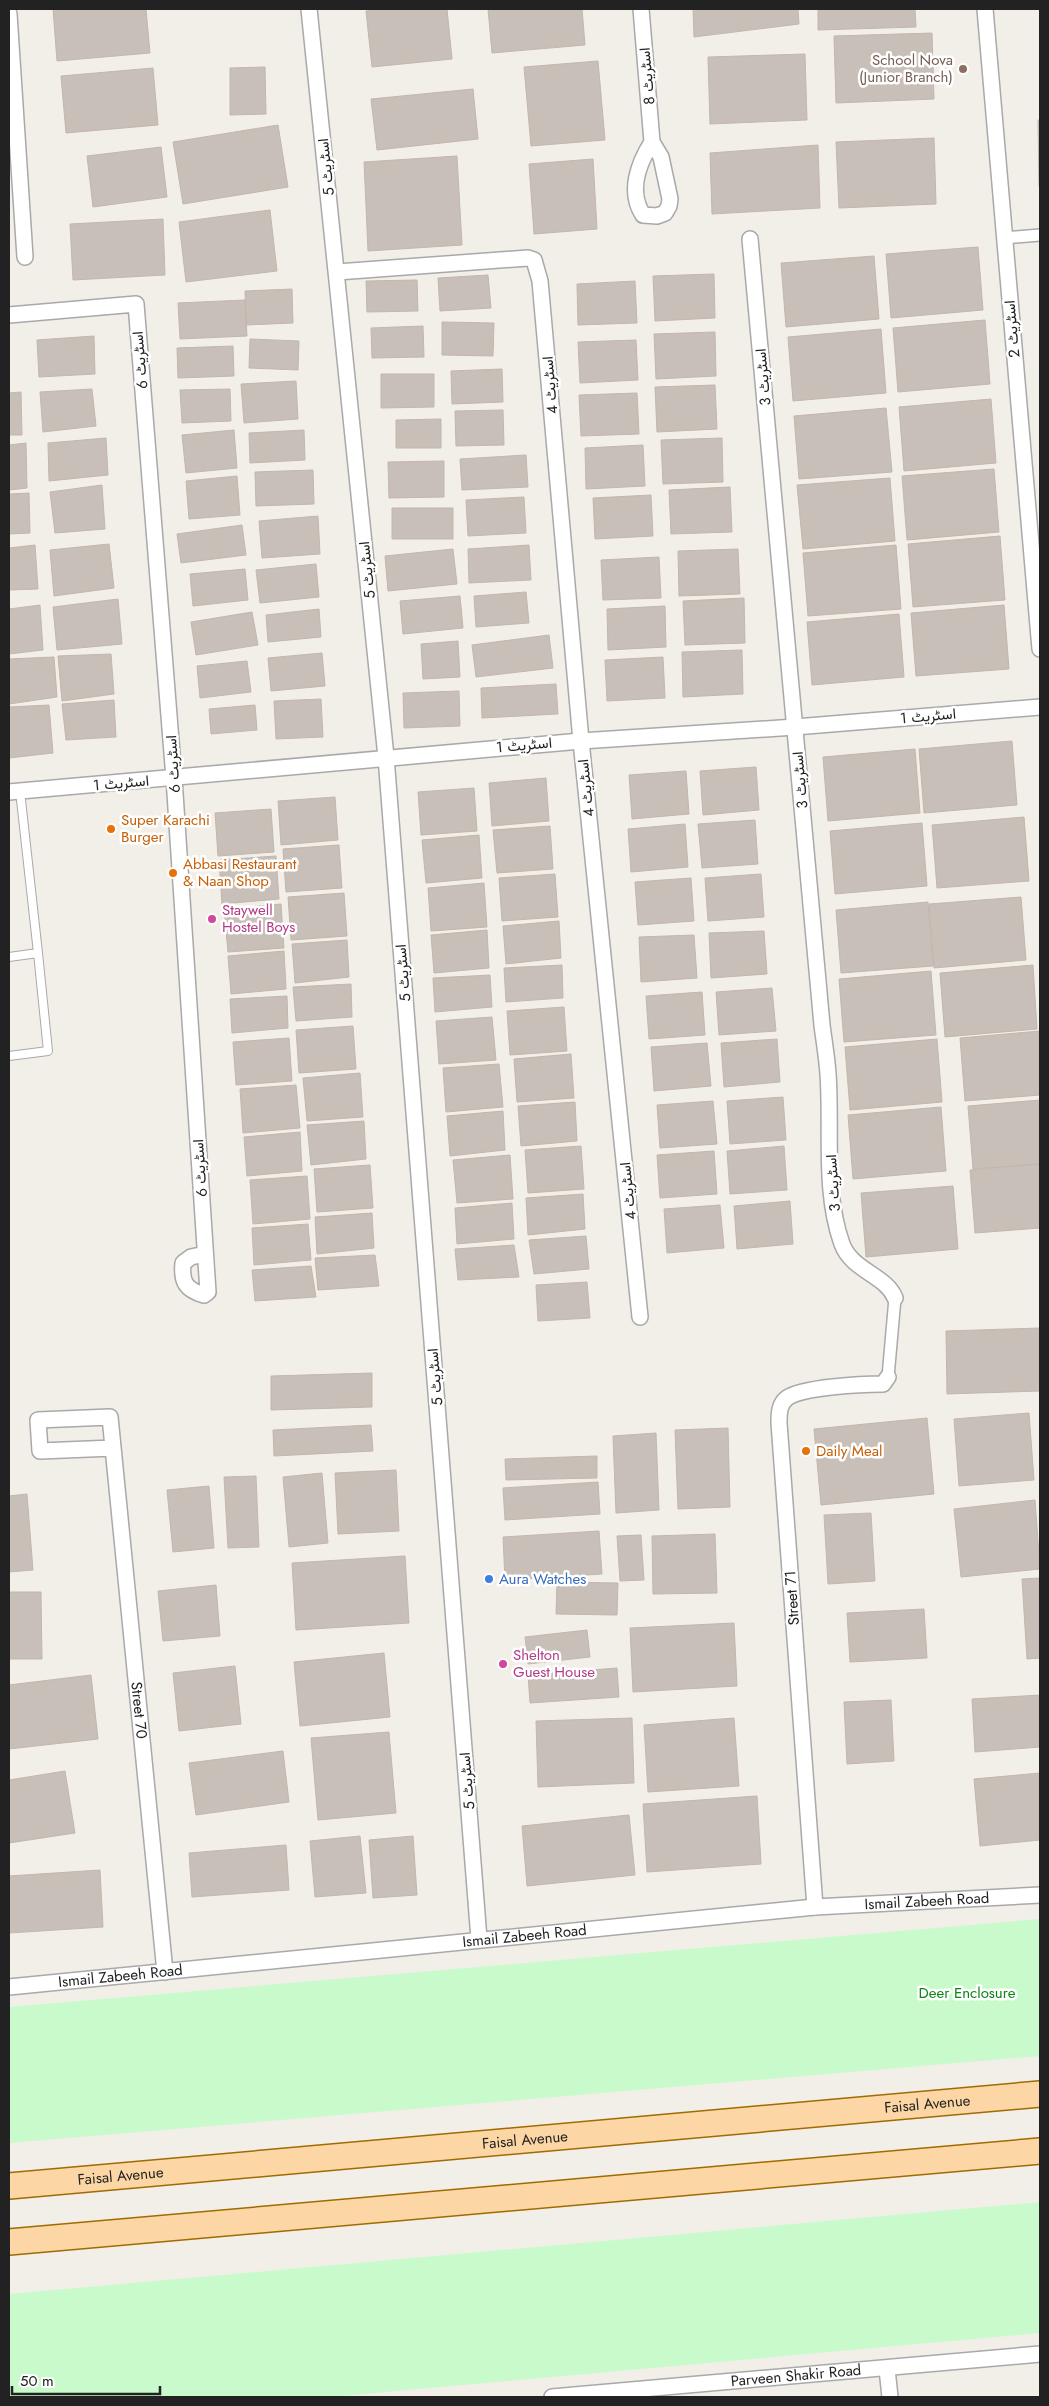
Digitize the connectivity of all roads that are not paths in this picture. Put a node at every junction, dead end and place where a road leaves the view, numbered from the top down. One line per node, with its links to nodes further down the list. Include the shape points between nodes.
1 (310, 9): 10 (street, اسٹریٹ 5)
2 (641, 9): 5 (street, اسٹریٹ 8)
3 (985, 9): 7 (street, اسٹریٹ 2)
4 (9, 14): 9 (street)
5 (652, 142)
6 (1040, 235): 7 (street)
7 (1004, 238): 12 (street, اسٹریٹ 2)
8 (750, 239): 14 (street, اسٹریٹ 3)
9 (25, 257)
10 (337, 272): 15 (street, اسٹریٹ 4, via 534,260 540,282); 16 (street, اسٹریٹ 5)
11 (9, 315): 17 (street, اسٹریٹ 6, via 136,304)
12 (1040, 649)
13 (1040, 707): 14 (street, اسٹریٹ 1)
14 (795, 727): 15 (street, اسٹریٹ 1); 23 (street, اسٹریٹ 3, via 828,1074 832,1199 843,1247 858,1266 886,1286)
15 (581, 740): 16 (street, اسٹریٹ 1); 24 (street, اسٹریٹ 4)
16 (386, 757): 17 (street, اسٹریٹ 1); 29 (street, اسٹریٹ 5)
17 (174, 778): 18 (street, اسٹریٹ 1); 22 (street, اسٹریٹ 6)
18 (14, 791): 19 (lane)
19 (38, 954): 20 (lane); 21 (lane, via 48,1051)
20 (9, 957)
21 (9, 1056)
22 (205, 1254)
23 (894, 1298): 25 (street)
24 (640, 1317)
25 (888, 1377): 28 (street, Street 71, via 883,1384 808,1392 788,1398 780,1408)
26 (113, 1448): 26 (street, Street 70, via 40,1451 38,1420 110,1417); 30 (street, Street 70)
27 (1040, 1895): 28 (street, Ismail Zabeeh Road)
28 (815, 1907): 29 (street, Ismail Zabeeh Road)
29 (479, 1940): 30 (street, Ismail Zabeeh Road)
30 (165, 1972): 31 (street, Ismail Zabeeh Road)
31 (9, 1987)
32 (1040, 2094): 34 (main road, Faisal Avenue)
33 (1040, 2151): 35 (main road)
34 (9, 2186)
35 (9, 2242)
36 (1040, 2354): 37 (street, Parveen Shakir Road)
37 (887, 2368): 39 (street, Parveen Shakir Road); 40 (street)
38 (552, 2397): 39 (street, Parveen Shakir Road)
39 (558, 2397)
40 (890, 2397)

